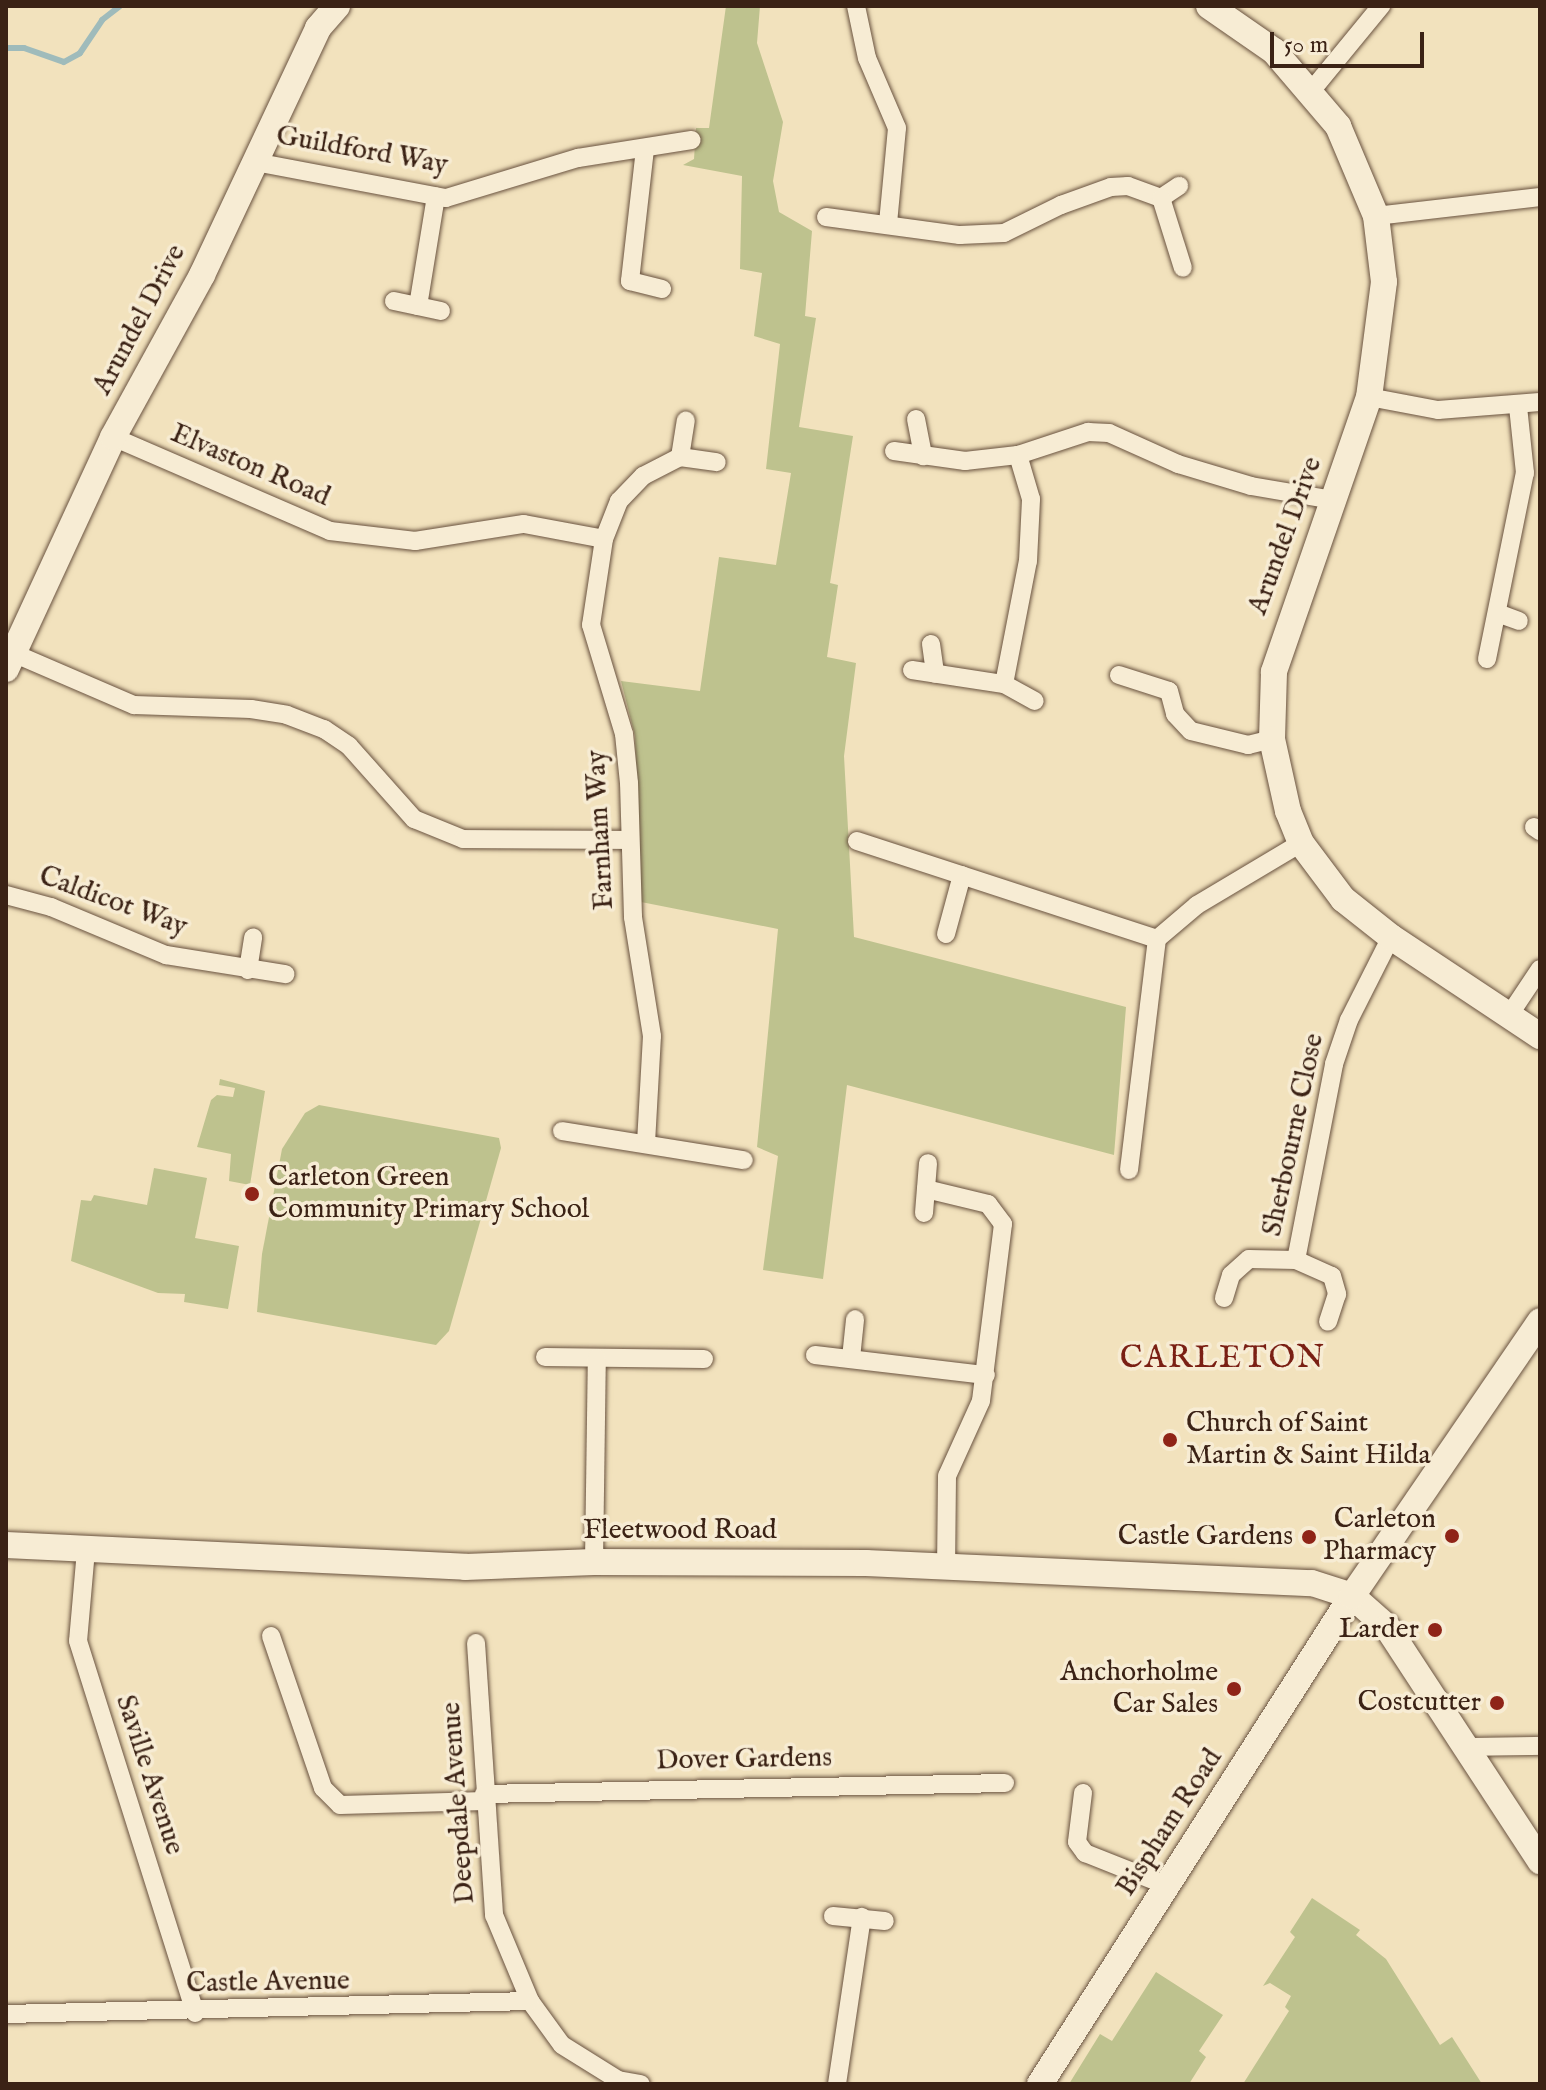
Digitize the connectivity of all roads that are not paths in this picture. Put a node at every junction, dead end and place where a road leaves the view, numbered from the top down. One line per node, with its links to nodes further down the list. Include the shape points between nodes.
1 (337, 6): 8 (street, Arundel Drive, via 318,28)
2 (856, 6): 15 (street, via 867,58 897,128)
3 (1209, 6): 5 (street, Arundel Drive, via 1274,51)
4 (1381, 6): 5 (street)
5 (1312, 90): 13 (street, Arundel Drive, via 1338,126)
6 (692, 140): 7 (street, Guildford Way)
7 (645, 149): 10 (street, Guildford Way, via 578,158 462,195); 17 (street, via 630,281)
8 (255, 162): 10 (street, Guildford Way); 26 (street, Arundel Drive, via 202,275)
9 (1179, 186): 12 (street)
10 (436, 196): 19 (street)
11 (1540, 197): 13 (street)
12 (1161, 198): 15 (street, via 1128,186 1111,187 1004,233 960,235); 16 (street)
13 (1376, 216): 21 (street, Arundel Drive, via 1384,282)
14 (826, 217): 15 (street)
15 (888, 223)
16 (1183, 268)
17 (662, 289)
18 (394, 301): 19 (street)
19 (418, 306): 20 (street)
20 (441, 311)
21 (1369, 397): 23 (street, via 1438,410); 32 (street, Arundel Drive)
22 (1540, 402): 23 (street)
23 (1518, 406): 34 (street, via 1525,473)
24 (916, 419): 29 (street)
25 (686, 420): 30 (street)
26 (113, 437): 33 (street, Elvaston Road, via 330,531 415,541 524,524); 38 (street, Arundel Drive)
27 (894, 451): 29 (street)
28 (1018, 455): 29 (street, via 965,461); 32 (street, via 1088,432 1109,433 1178,464 1251,486); 42 (street, via 1031,499 1028,561)
29 (923, 456)
30 (680, 457): 31 (street); 33 (street, Farnham Way, via 643,476 619,501)
31 (717, 462)
32 (1334, 500): 44 (street, Arundel Drive, via 1274,672)
33 (604, 539): 45 (street, Farnham Way, via 591,625 624,734)
34 (1500, 614): 35 (street); 37 (street)
35 (1519, 621)
36 (931, 644): 40 (street)
37 (1487, 659)
38 (10, 661): 45 (street, via 134,705 251,709 324,729 349,746 414,819 463,839)
39 (912, 670): 40 (street)
40 (935, 674): 42 (street)
41 (1119, 675): 44 (street, via 1169,691 1175,714 1191,731 1248,745)
42 (1004, 684): 43 (street)
43 (1035, 701)
44 (1272, 739): 47 (street, Arundel Drive, via 1277,776)
45 (629, 840): 60 (street, Farnham Way, via 637,962 652,1036)
46 (857, 841): 48 (street)
47 (1301, 843): 52 (street, Arundel Drive, via 1343,899); 53 (street, via 1197,905)
48 (962, 875): 50 (street); 53 (street)
49 (6, 895): 55 (street, Caldicot Way, via 51,907 166,955)
50 (946, 934)
51 (253, 937): 55 (street)
52 (1391, 937): 57 (street, Arundel Drive); 66 (street, Sherbourne Close, via 1349,1020 1334,1064)
53 (1157, 939): 63 (street)
54 (1540, 969): 57 (street)
55 (248, 970): 56 (street, Caldicot Way)
56 (285, 974)
57 (1510, 1014): 58 (street, Arundel Drive)
58 (1540, 1036)
59 (562, 1131): 60 (street)
60 (646, 1143): 61 (street)
61 (744, 1160)
62 (928, 1163): 64 (street)
63 (1129, 1170)
64 (926, 1189): 65 (street); 76 (street, via 977,1200 1000,1213 1003,1236)
65 (924, 1213)
66 (1296, 1260): 67 (street, via 1249,1259 1231,1275); 70 (street, via 1332,1276 1337,1294)
67 (1224, 1298)
68 (855, 1319): 74 (street)
69 (1540, 1321): 81 (street, Bispham Road)
70 (1328, 1322)
71 (815, 1355): 74 (street)
72 (545, 1357): 73 (street)
73 (597, 1358): 75 (street); 79 (street)
74 (851, 1358): 76 (street)
75 (704, 1359)
76 (986, 1375): 80 (street, via 981,1401 947,1476)
77 (6, 1545): 78 (street, Fleetwood Road)
78 (86, 1550): 79 (street, Fleetwood Road, via 465,1567); 95 (street, Saville Avenue, via 78,1641)
79 (594, 1562): 80 (street, Fleetwood Road)
80 (946, 1568): 81 (street, Fleetwood Road, via 1287,1579)
81 (1352, 1596): 85 (street, via 1393,1634); 90 (street, Bispham Road)
82 (271, 1636): 88 (street, Dover Gardens, via 323,1788 340,1805)
83 (476, 1643): 88 (street, Deepdale Avenue)
84 (1540, 1746): 85 (street)
85 (1466, 1747): 89 (street)
86 (1005, 1783): 88 (street, Dover Gardens)
87 (1083, 1793): 90 (street, via 1077,1842 1085,1853)
88 (485, 1797): 94 (street, Deepdale Avenue, via 494,1915)
89 (1540, 1861)
90 (1168, 1886): 99 (street, Bispham Road)
91 (833, 1916): 92 (street)
92 (862, 1917): 93 (street); 98 (street)
93 (885, 1921)
94 (530, 2001): 95 (street, Castle Avenue); 97 (street, Deepdale Avenue, via 562,2045 618,2080)
95 (195, 2013): 96 (street, Castle Avenue)
96 (6, 2014)
97 (641, 2084)
98 (837, 2084)
99 (1040, 2084)

